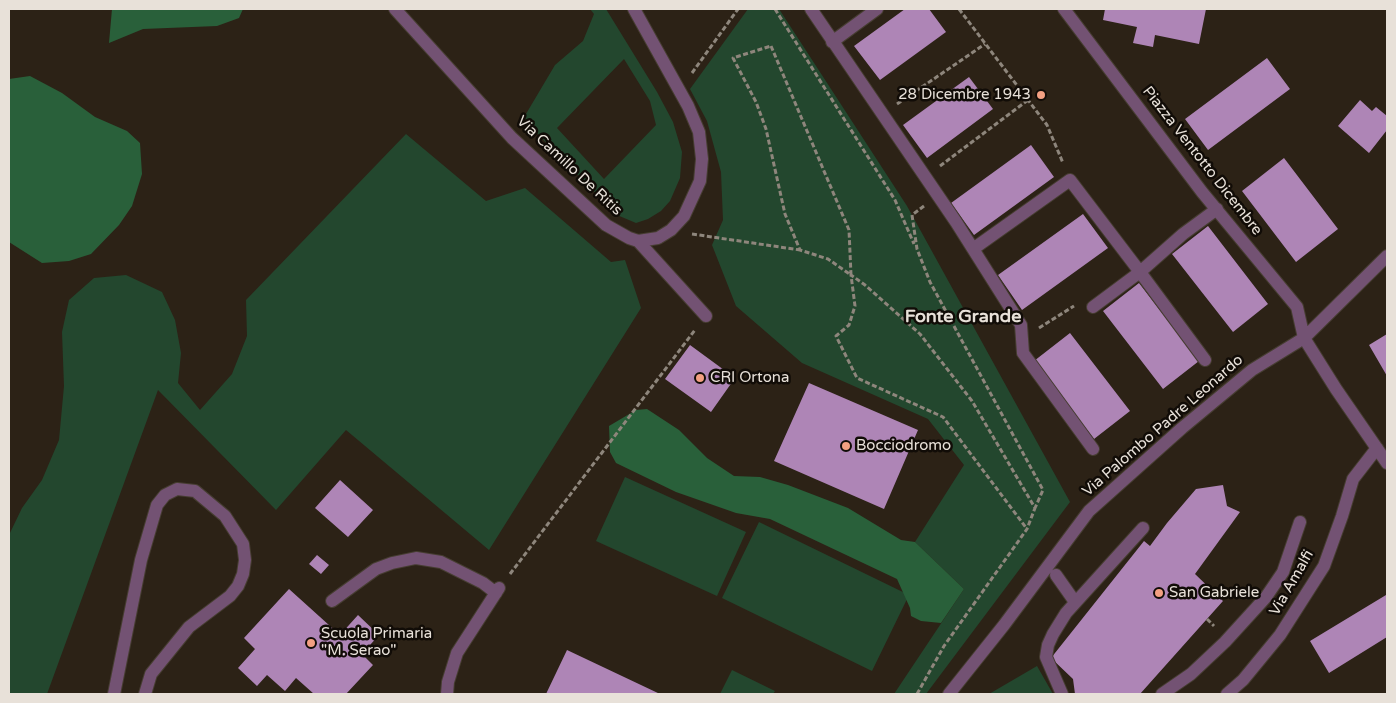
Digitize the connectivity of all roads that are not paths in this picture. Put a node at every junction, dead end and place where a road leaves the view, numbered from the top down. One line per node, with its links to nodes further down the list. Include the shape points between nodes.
1 (395, 9): 8 (street, Via Camillo De Ritis, via 512,138 606,225)
2 (634, 9): 8 (street, via 680,91 700,132 702,145 700,181 684,216 658,238)
3 (811, 9): 6 (street)
4 (877, 9): 6 (street)
5 (1064, 9): 7 (street, Piazza Ventotto Dicembre)
6 (832, 42): 9 (street)
7 (1217, 209): 11 (street); 14 (street, Piazza Ventotto Dicembre, via 1297,307)
8 (638, 241): 13 (street)
9 (973, 249): 11 (street, via 1070,180); 17 (street, via 1021,325 1023,353)
10 (1387, 256): 14 (street, Via Palombo Padre Leonardo)
11 (1140, 272): 12 (street); 15 (street)
12 (1093, 307)
13 (706, 316)
14 (1304, 338): 16 (street); 27 (street, Via Palombo Padre Leonardo, via 1252,370 1089,511)
15 (1205, 360)
16 (1377, 448): 18 (street); 30 (street, Via Amalfi, via 1353,479 1324,566 1280,635)
17 (1093, 449)
18 (1387, 463)
19 (1300, 522): 29 (street, via 1283,572 1266,597 1191,674)
20 (1143, 528): 23 (street)
21 (1056, 576): 23 (street)
22 (332, 601): 26 (street, via 376,570 416,558 441,562 498,591 457,653)
23 (1075, 602): 28 (street, via 1053,634 1046,657)
24 (114, 694): 25 (street, via 141,560 157,505 165,494 177,489 195,491 225,516 243,544 243,574 230,596 189,627 150,674)
25 (145, 694)
26 (447, 694)
27 (949, 694)
28 (1062, 694)
29 (1162, 694)
30 (1228, 694)

